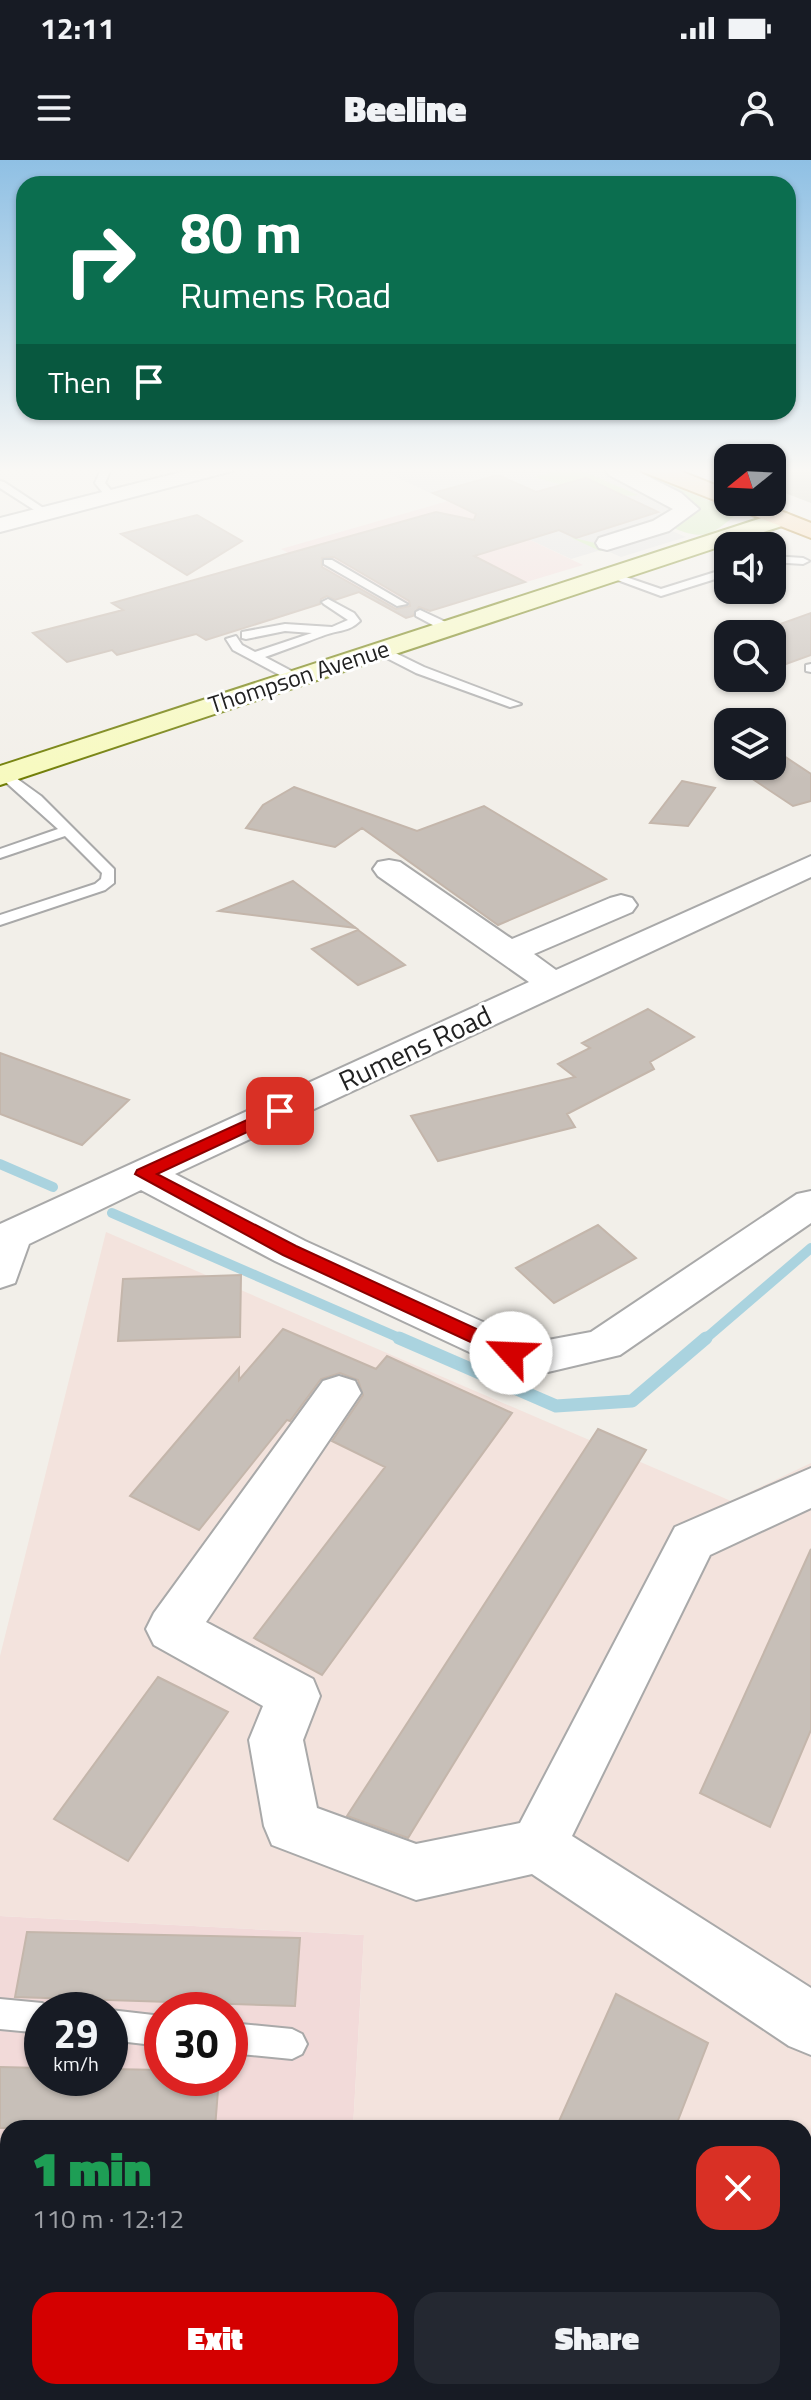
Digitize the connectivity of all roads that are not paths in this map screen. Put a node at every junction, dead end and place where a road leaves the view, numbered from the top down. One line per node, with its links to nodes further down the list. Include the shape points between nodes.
1 (345, 572): 6 (lane)
2 (619, 572): 3 (street, Thompson Avenue)
3 (610, 575): 4 (lane, via 661,593); 8 (street, Thompson Avenue)
4 (714, 576)
5 (328, 602): 9 (lane, via 354,621)
6 (401, 604)
7 (420, 614): 8 (lane)
8 (448, 628): 12 (street, Thompson Avenue)
9 (328, 631): 10 (lane, via 290,627); 13 (lane)
10 (246, 635)
11 (232, 639): 13 (lane)
12 (381, 650): 14 (street, Thompson Avenue); 15 (lane)
13 (255, 656): 14 (lane)
14 (295, 678): 16 (street, Thompson Avenue)
15 (515, 704)
16 (3, 775): 17 (lane)
17 (68, 830): 18 (lane); 22 (lane, via 109,872 109,880)
18 (0, 854)
19 (811, 865): 24 (street, Rumens Road)
20 (389, 869): 23 (street)
21 (621, 905): 23 (street)
22 (0, 920)
23 (511, 952): 24 (street)
24 (554, 984): 25 (street, Rumens Road)
25 (143, 1174): 26 (street, via 303,1257 511,1353 541,1358 605,1344); 27 (street, Rumens Road)
26 (811, 1204)
27 (4, 1246)
28 (339, 1393): 30 (street, via 172,1629 294,1696 276,1740 292,1826 416,1872)
29 (811, 1487): 30 (street, via 692,1541)
30 (538, 1846): 33 (street)
31 (0, 2014): 32 (lane)
32 (24, 2016)
33 (811, 2024)
34 (248, 2040): 35 (lane)
35 (292, 2044)

